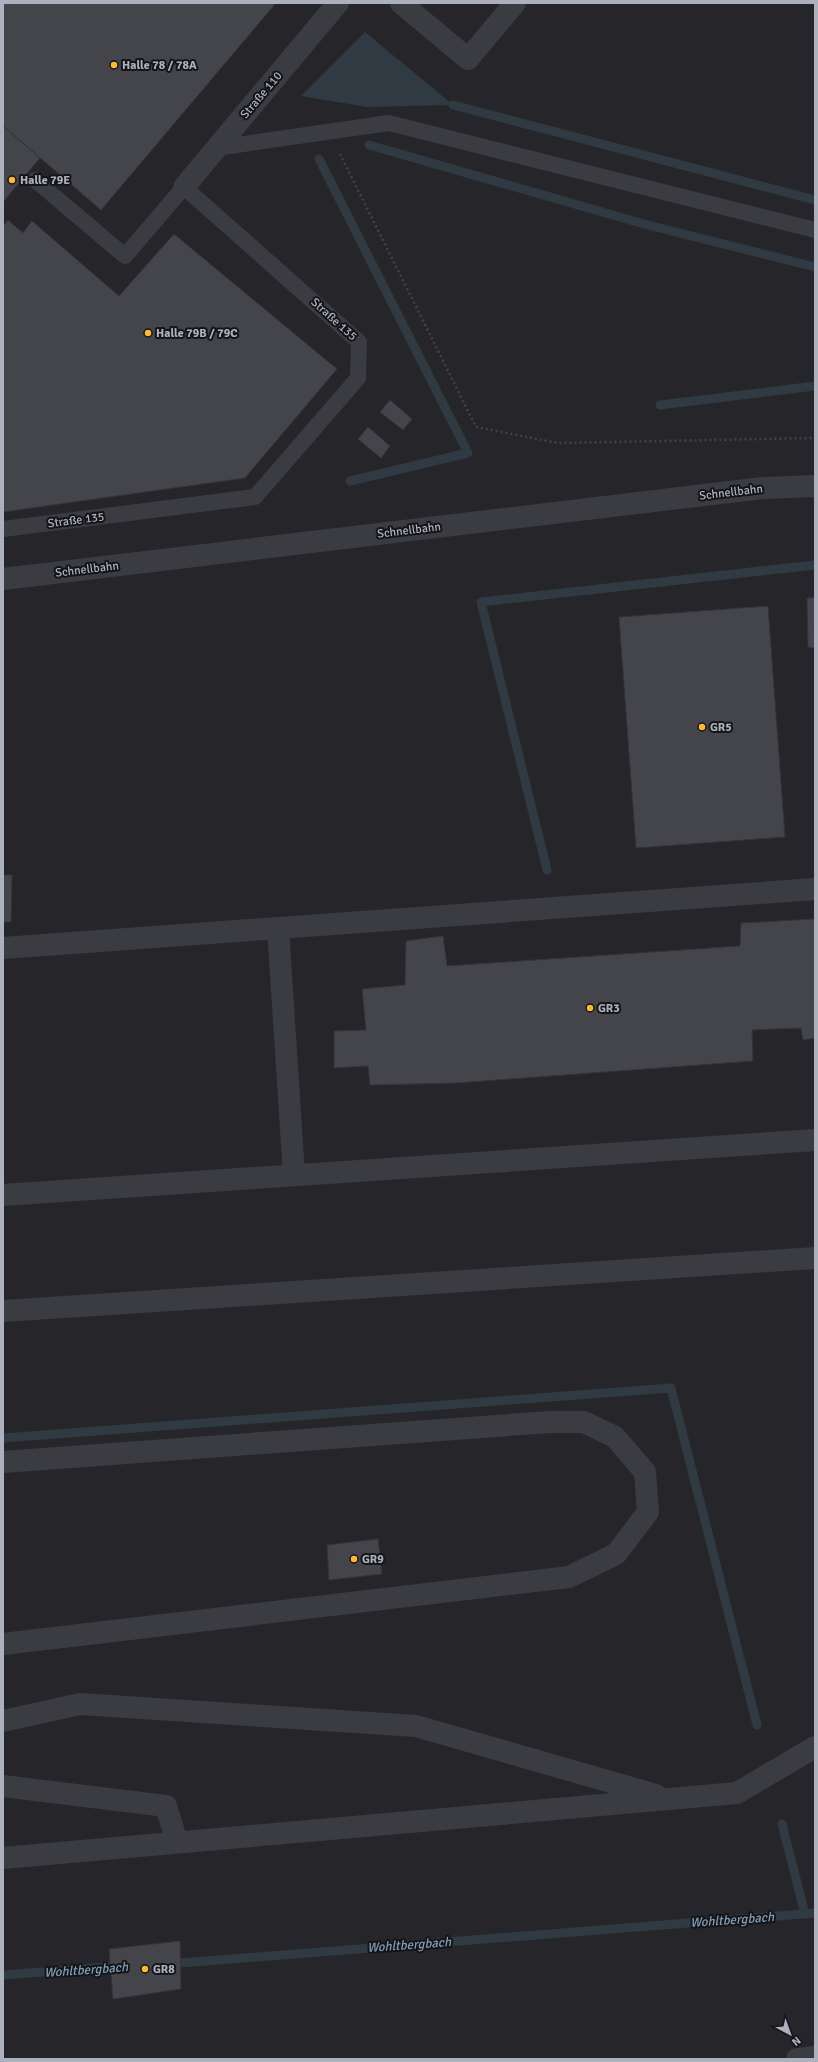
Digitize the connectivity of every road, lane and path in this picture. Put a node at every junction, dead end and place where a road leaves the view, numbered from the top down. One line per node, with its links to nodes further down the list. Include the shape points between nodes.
1 (338, 3): 5 (street, Straße 110)
2 (401, 3): 3 (street, via 468,59)
3 (515, 3)
4 (329, 132): 5 (lane); 8 (lane, via 389,123); 9 (path, via 476,427 558,443)
5 (216, 148): 7 (street, Straße 110)
6 (35, 180): 7 (lane, via 125,256)
7 (184, 187): 11 (lane, Straße 135, via 359,342 358,378 255,497)
8 (815, 230)
9 (815, 438)
10 (815, 486): 12 (street, Schnellbahn, via 755,489)
11 (3, 529)
12 (3, 580)
13 (815, 889): 14 (street)
14 (278, 928): 15 (street); 17 (street)
15 (3, 948)
16 (815, 1140): 17 (street)
17 (294, 1175): 18 (street)
18 (3, 1195)
19 (815, 1258): 20 (street)
20 (3, 1312)
21 (3, 1462): 22 (street, via 550,1422 584,1422 615,1437 645,1472 648,1512 616,1554 569,1577)
22 (3, 1644)
23 (3, 1721): 26 (street, via 80,1704 416,1726)
24 (815, 1747): 26 (street, via 737,1793)
25 (3, 1786): 27 (street, via 166,1806)
26 (669, 1799): 27 (street)
27 (177, 1842): 28 (street)
28 (3, 1858)
29 (815, 2057): 30 (street)
30 (797, 2059)

